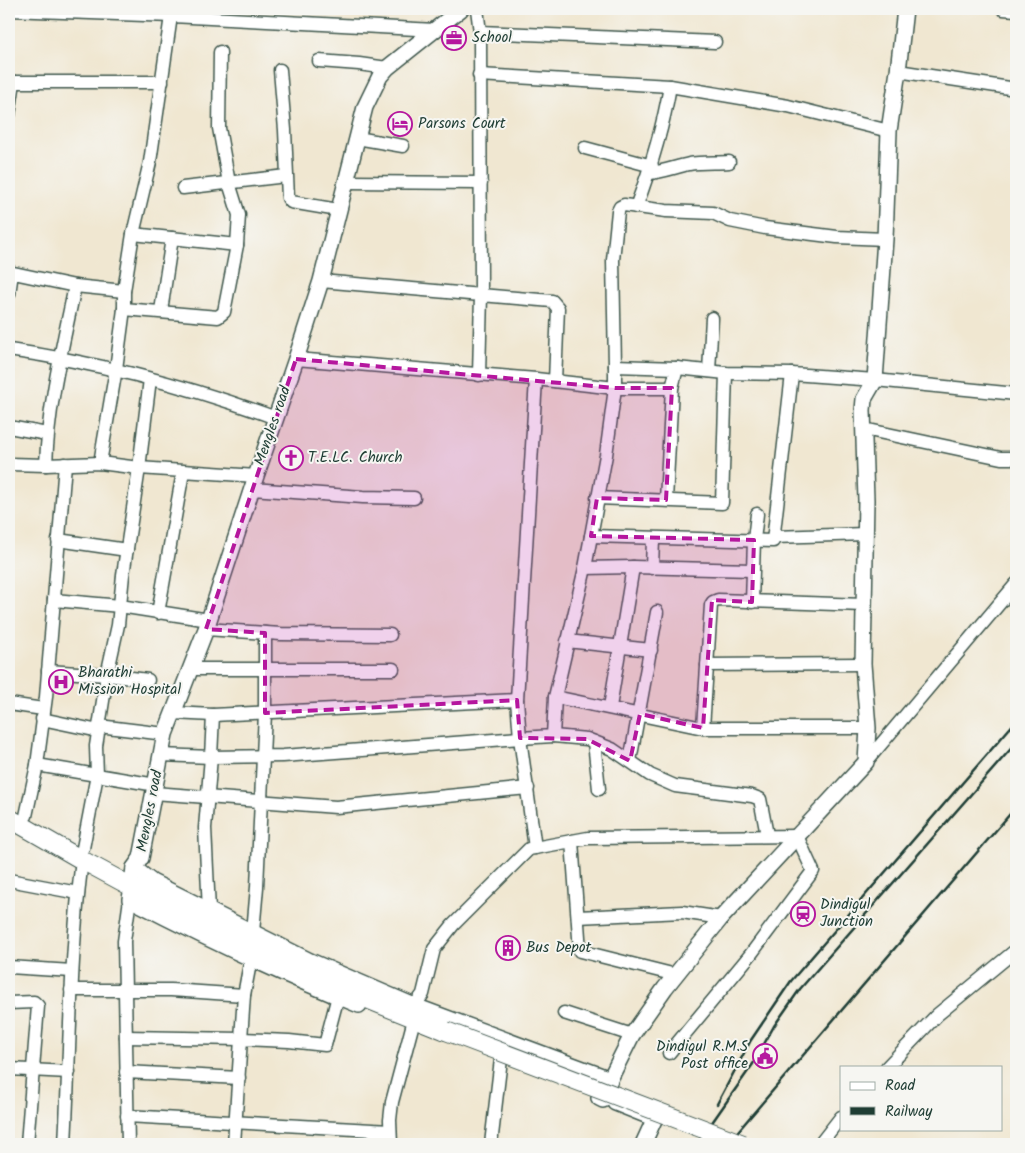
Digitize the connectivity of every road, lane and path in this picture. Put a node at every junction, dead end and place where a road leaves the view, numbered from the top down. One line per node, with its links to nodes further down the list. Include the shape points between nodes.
1 (461, 9): 8 (main road, Mengles road)
2 (477, 9): 9 (street)
3 (905, 9): 15 (main road)
4 (1003, 9): 6 (street)
5 (9, 10): 7 (street)
6 (1016, 10)
7 (172, 12): 8 (street); 18 (street)
8 (435, 30): 13 (main road, Mengles road)
9 (480, 32): 10 (street); 16 (street)
10 (715, 42)
11 (220, 52): 30 (street, via 219,128)
12 (319, 62): 13 (street)
13 (387, 68): 23 (main road, Mengles road, via 371,92)
14 (280, 70): 28 (street)
15 (898, 71): 20 (street); 22 (main road)
16 (480, 75): 19 (street); 31 (street)
17 (11, 82): 18 (street); 21 (street)
18 (162, 82): 35 (street, via 150,162)
19 (670, 86): 22 (street, via 788,106); 27 (street, via 664,122)
20 (1016, 89)
21 (9, 115)
22 (889, 131): 37 (main road)
23 (357, 138): 24 (street); 29 (main road, Mengles road)
24 (403, 146)
25 (585, 148): 27 (street)
26 (729, 162): 27 (street, via 696,163 662,172)
27 (650, 169): 33 (street)
28 (286, 176): 30 (street); 34 (street, via 291,202)
29 (345, 182): 31 (street); 34 (main road, Mengles road)
30 (229, 183): 32 (street); 38 (street, via 239,215)
31 (481, 183): 44 (street)
32 (183, 188)
33 (636, 207): 37 (street, via 713,213 730,221 837,237); 51 (street, via 624,205 618,212 613,260)
34 (338, 210): 40 (main road, Mengles road)
35 (133, 234): 36 (street); 42 (street)
36 (172, 238): 38 (street); 46 (street)
37 (884, 239): 60 (main road)
38 (237, 245): 46 (street, via 222,316)
39 (10, 272): 41 (street); 43 (street)
40 (321, 281): 44 (street); 50 (main road, Mengles road)
41 (76, 286): 42 (street); 49 (street)
42 (124, 291): 45 (street)
43 (9, 294)
44 (481, 295): 57 (street); 61 (street, via 552,301 556,304)
45 (124, 309): 46 (street); 53 (street)
46 (161, 311)
47 (712, 318): 54 (street)
48 (9, 350): 49 (street)
49 (60, 357): 53 (street); 68 (street)
50 (296, 360): 57 (street); 65 (main road, Mengles road)
51 (615, 366): 52 (street); 62 (street)
52 (676, 368): 54 (street); 63 (street)
53 (116, 369): 58 (street); 70 (street)
54 (709, 371): 55 (street)
55 (726, 373): 56 (street); 79 (street, via 722,503)
56 (792, 374): 60 (street); 83 (street)
57 (479, 375): 59 (street)
58 (150, 378): 65 (street, via 219,397); 74 (street)
59 (536, 379): 61 (street); 114 (street)
60 (875, 380): 64 (street); 67 (main road, via 864,399)
61 (555, 381): 62 (street)
62 (615, 388): 63 (street); 78 (street)
63 (672, 388): 79 (street)
64 (1016, 394)
65 (276, 418): 76 (main road, Mengles road)
66 (9, 427): 68 (street)
67 (864, 429): 69 (street, via 1001,458); 81 (main road)
68 (47, 434): 73 (street)
69 (1016, 458)
70 (100, 463): 72 (street); 74 (street)
71 (9, 464): 73 (street)
72 (64, 464): 73 (street); 85 (street)
73 (46, 465)
74 (139, 468): 75 (street); 87 (street)
75 (183, 472): 76 (street); 98 (street)
76 (254, 482): 77 (street, via 362,497); 99 (main road, Mengles road)
77 (414, 498)
78 (597, 498): 79 (street); 82 (street)
79 (666, 500)
80 (757, 514): 86 (street)
81 (865, 534): 83 (street); 95 (main road)
82 (591, 536): 84 (street); 89 (street)
83 (774, 537): 86 (street, via 770,542)
84 (654, 539): 86 (street); 90 (street)
85 (58, 540): 87 (street); 93 (street)
86 (754, 540): 91 (street)
87 (127, 550): 96 (street)
88 (633, 567): 89 (street); 90 (street); 103 (street)
89 (585, 568): 102 (street)
90 (652, 568): 91 (street)
91 (752, 570): 94 (street)
92 (1016, 584): 133 (street)
93 (54, 600): 96 (street); 110 (street)
94 (752, 602): 95 (street); 106 (street, via 713,602)
95 (864, 605): 105 (main road)
96 (120, 606): 98 (street); 111 (street)
97 (657, 612): 104 (street)
98 (158, 613): 99 (street)
99 (207, 625): 100 (street); 107 (main road, Mengles road)
100 (265, 633): 101 (street); 108 (street)
101 (390, 635)
102 (568, 642): 103 (street); 113 (street)
103 (620, 646): 104 (street); 116 (street)
104 (651, 650): 120 (street)
105 (863, 664): 106 (street); 123 (main road)
106 (707, 665): 122 (street)
107 (191, 669): 108 (street); 117 (main road, Mengles road)
108 (266, 669): 109 (street); 118 (street)
109 (393, 669)
110 (48, 671): 111 (street); 119 (street)
111 (108, 675): 112 (street); 124 (street)
112 (148, 680)
113 (555, 697): 116 (street); 126 (street)
114 (517, 700): 118 (street); 127 (street)
115 (9, 704): 119 (street)
116 (610, 707): 120 (street)
117 (172, 713): 121 (street); 125 (main road, Mengles road)
118 (265, 713): 121 (street); 130 (street)
119 (43, 714): 124 (street); 134 (street)
120 (640, 714): 122 (street); 132 (street)
121 (212, 715): 131 (street)
122 (703, 728): 123 (street)
123 (868, 728): 133 (main road)
124 (99, 729): 125 (street); 135 (street)
125 (165, 734): 129 (main road, Mengles road)
126 (553, 736): 127 (street); 128 (street)
127 (520, 738): 130 (street); 136 (street)
128 (594, 742): 132 (street); 138 (street)
129 (161, 755): 131 (street); 137 (main road, Mengles road)
130 (262, 756): 131 (street); 140 (street)
131 (211, 757): 139 (street)
132 (630, 761): 143 (street, via 650,775 675,786 760,799)
133 (866, 762): 144 (main road)
134 (38, 765): 135 (street); 142 (street)
135 (96, 775): 137 (street); 147 (street)
136 (528, 788): 140 (street, via 336,807); 146 (street)
137 (155, 789): 139 (street); 149 (main road, Mengles road)
138 (599, 790)
139 (206, 797): 140 (street); 151 (street)
140 (260, 802): 154 (street)
141 (9, 806): 142 (highway)
142 (18, 817): 147 (highway)
143 (766, 835): 144 (street); 145 (street, via 588,838)
144 (797, 836): 153 (main road); 173 (street, via 813,871 751,954)
145 (572, 841): 146 (street); 152 (street)
146 (536, 848): 165 (street, via 529,849 453,925 434,949 423,994)
147 (83, 854): 149 (highway); 150 (street)
148 (9, 880): 150 (street)
149 (133, 882): 151 (highway, via 171,909); 156 (main road, via 194,933); 161 (street, via 124,941)
150 (78, 893): 158 (street)
151 (198, 912): 154 (main road); 194 (highway, bridge, via 347,991)
152 (578, 917): 153 (street, via 682,912); 159 (street, via 580,951)
153 (721, 918): 159 (main road)
154 (253, 932): 165 (main road, via 310,961)
155 (1016, 950): 175 (street, via 937,1014)
156 (250, 958): 162 (street); 163 (main road)
157 (9, 967): 158 (street)
158 (72, 971): 160 (street)
159 (676, 975): 169 (main road)
160 (71, 990): 161 (street); 178 (street)
161 (125, 991): 162 (street, via 171,990); 170 (street)
162 (244, 995): 171 (street)
163 (338, 996): 167 (main road); 171 (street, via 325,1045)
164 (9, 1003): 177 (street, via 34,1002 38,1006)
165 (412, 1005): 168 (main road)
166 (564, 1013): 169 (street)
167 (412, 1026): 172 (main road); 187 (street, via 392,1102)
168 (468, 1026): 172 (main road); 181 (main road)
169 (632, 1035): 181 (main road)
170 (126, 1037): 171 (street); 179 (street)
171 (241, 1040): 180 (street)
172 (461, 1044): 174 (main road)
173 (669, 1053)
174 (501, 1059): 182 (main road); 192 (street)
175 (888, 1066)
176 (9, 1069): 177 (street)
177 (32, 1070): 178 (street); 188 (street)
178 (69, 1072): 189 (street)
179 (126, 1072): 180 (street); 183 (street)
180 (239, 1078): 186 (street)
181 (610, 1079): 182 (main road)
182 (603, 1100): 185 (street)
183 (127, 1116): 186 (street); 190 (street)
184 (840, 1118): 195 (street)
185 (654, 1120): 193 (main road)
186 (235, 1122): 187 (street); 191 (street)
187 (391, 1138)
188 (27, 1144)
189 (65, 1144)
190 (128, 1144)
191 (234, 1144)
192 (491, 1144)
193 (643, 1144)
194 (743, 1144)
195 (820, 1144)

